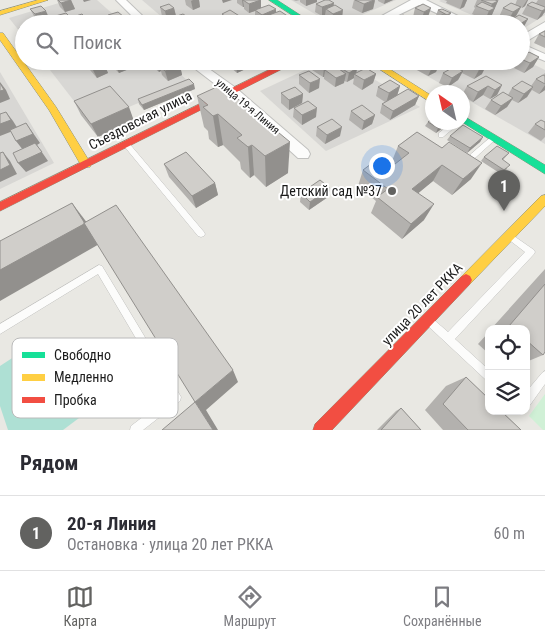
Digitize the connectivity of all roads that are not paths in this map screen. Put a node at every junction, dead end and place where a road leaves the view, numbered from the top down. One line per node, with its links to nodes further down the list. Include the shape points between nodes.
1 (46, 0): 5 (street)
2 (121, 0): 6 (street)
3 (272, 0): 7 (street)
4 (418, 0): 8 (street); 9 (street)
5 (0, 13)
6 (137, 15)
7 (296, 15)
8 (389, 15)
9 (450, 15)
10 (545, 25): 11 (street)
11 (530, 34)
12 (0, 35): 14 (street)
13 (530, 51): 15 (street)
14 (15, 56)
15 (545, 58)
16 (25, 70): 29 (street)
17 (203, 70): 20 (street, улица 19-я Линия)
18 (275, 70): 20 (street, Съездовская улица)
19 (385, 70): 21 (street)
20 (232, 91): 26 (street, Съездовская улица); 27 (street, улица 19-я Линия)
21 (425, 96)
22 (470, 123): 25 (street)
23 (448, 130): 24 (lane)
24 (441, 135)
25 (494, 138): 28 (lane); 30 (street)
26 (126, 144): 29 (street, Съездовская улица); 33 (lane)
27 (303, 154)
28 (473, 156)
29 (86, 164): 32 (street, Съездовская улица)
30 (545, 170)
31 (545, 199): 34 (street, улица 20 лет РККА)
32 (0, 206)
33 (201, 234)
34 (509, 236): 35 (street, улица 20 лет РККА); 38 (lane, via 531,252)
35 (428, 320): 38 (lane); 44 (street, улица 20 лет РККА)
36 (0, 329): 37 (lane, via 99,269)
37 (141, 338)
38 (448, 339): 39 (lane)
39 (485, 373)
40 (545, 376): 41 (lane)
41 (530, 396)
42 (150, 418): 43 (lane)
43 (135, 430)
44 (321, 430)

